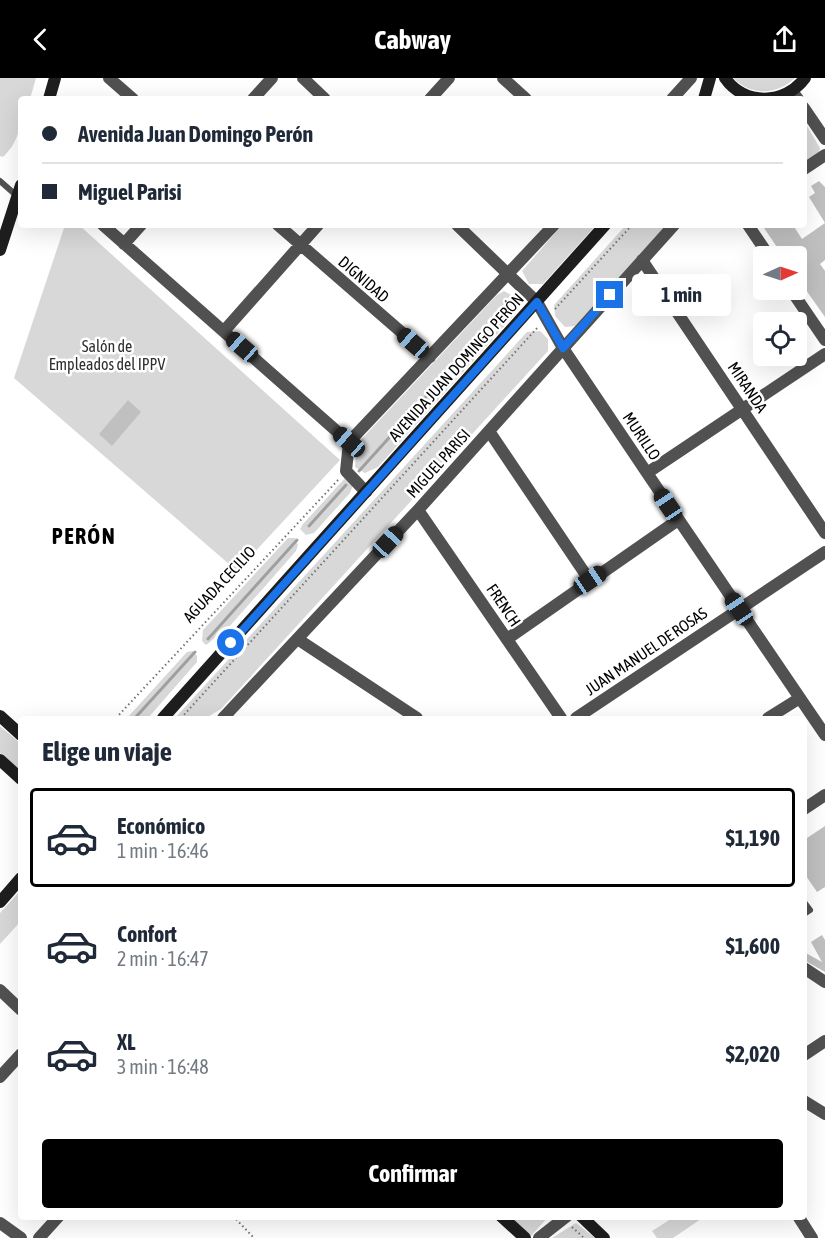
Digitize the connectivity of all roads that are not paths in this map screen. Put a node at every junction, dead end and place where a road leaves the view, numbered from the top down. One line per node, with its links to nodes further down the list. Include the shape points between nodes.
1 (55, 78): 12 (main road)
2 (109, 78): 13 (street)
3 (272, 78): 14 (street)
4 (303, 78): 15 (street)
5 (449, 78): 16 (street)
6 (502, 78): 17 (street)
7 (710, 78): 19 (main road)
8 (724, 78): 20 (main road)
9 (805, 79): 11 (main road)
10 (683, 81): 18 (street)
11 (795, 95)
12 (50, 96)
13 (130, 96)
14 (256, 96)
15 (322, 96)
16 (433, 96)
17 (523, 96)
18 (674, 96)
19 (705, 96)
20 (748, 96)
21 (807, 113): 22 (street)
22 (825, 140)
23 (825, 155): 24 (street)
24 (807, 167)
25 (0, 181): 26 (lane)
26 (18, 190)
27 (18, 194): 40 (main road)
28 (106, 228): 37 (street)
29 (138, 228): 37 (street)
30 (281, 228): 38 (street, DIGNIDAD)
31 (315, 228): 38 (street)
32 (460, 228): 42 (street, MURILLO)
33 (551, 228): 42 (street)
34 (602, 228): 44 (main road, AVENIDA JUAN DOMINGO PERÓN)
35 (671, 228): 41 (street, MIGUEL PARISI)
36 (750, 228): 39 (street)
37 (124, 244): 45 (street)
38 (300, 245): 45 (street); 49 (street, DIGNIDAD)
39 (762, 246)
40 (0, 248)
41 (642, 260): 47 (street, MIGUEL PARISI); 50 (street, MIRANDA)
42 (508, 274): 44 (street, MURILLO); 49 (street)
43 (798, 300): 46 (street)
44 (537, 302): 47 (street, MURILLO); 54 (main road, AVENIDA JUAN DOMINGO PERÓN)
45 (224, 331): 52 (street)
46 (825, 340)
47 (563, 348): 51 (street, MIGUEL PARISI); 53 (street, MURILLO)
48 (825, 354): 50 (street)
49 (430, 357): 52 (street)
50 (743, 409): 53 (street); 57 (street, MIRANDA)
51 (489, 431): 55 (street, MIGUEL PARISI); 59 (street)
52 (349, 442): 54 (street, via 346,471)
53 (646, 473): 56 (street, MURILLO)
54 (366, 492): 65 (main road, AVENIDA JUAN DOMINGO PERÓN)
55 (418, 510): 61 (street, FRENCH); 62 (street, MIGUEL PARISI)
56 (678, 520): 59 (street); 60 (street, MURILLO)
57 (825, 533)
58 (825, 552): 60 (street, JUAN MANUEL DE ROSAS)
59 (590, 580): 61 (street)
60 (739, 609): 63 (street, MURILLO); 69 (street, JUAN MANUEL DE ROSAS)
61 (507, 639): 68 (street, FRENCH)
62 (299, 640): 66 (street, MIGUEL PARISI); 67 (street)
63 (800, 698): 70 (street); 72 (street, MURILLO)
64 (0, 716): 71 (main road)
65 (165, 716)
66 (225, 716)
67 (414, 716)
68 (560, 716)
69 (583, 716)
70 (771, 716)
71 (18, 732)
72 (825, 735)
73 (0, 760): 74 (main road)
74 (18, 775)
75 (825, 795): 76 (street)
76 (807, 807)
77 (18, 881): 78 (main road)
78 (0, 902)
79 (807, 970): 80 (street)
80 (825, 982)
81 (0, 990): 82 (street)
82 (18, 1007)
83 (825, 1041): 84 (street)
84 (807, 1053)
85 (18, 1057): 86 (street)
86 (0, 1077)
87 (807, 1103): 88 (street)
88 (825, 1114)
89 (55, 1220): 96 (street)
90 (505, 1220): 97 (main road)
91 (562, 1220): 98 (street)
92 (585, 1220): 99 (main road)
93 (801, 1220): 100 (street)
94 (0, 1223): 95 (street)
95 (21, 1238)
96 (39, 1238)
97 (525, 1238)
98 (539, 1238)
99 (604, 1238)
100 (812, 1238)

